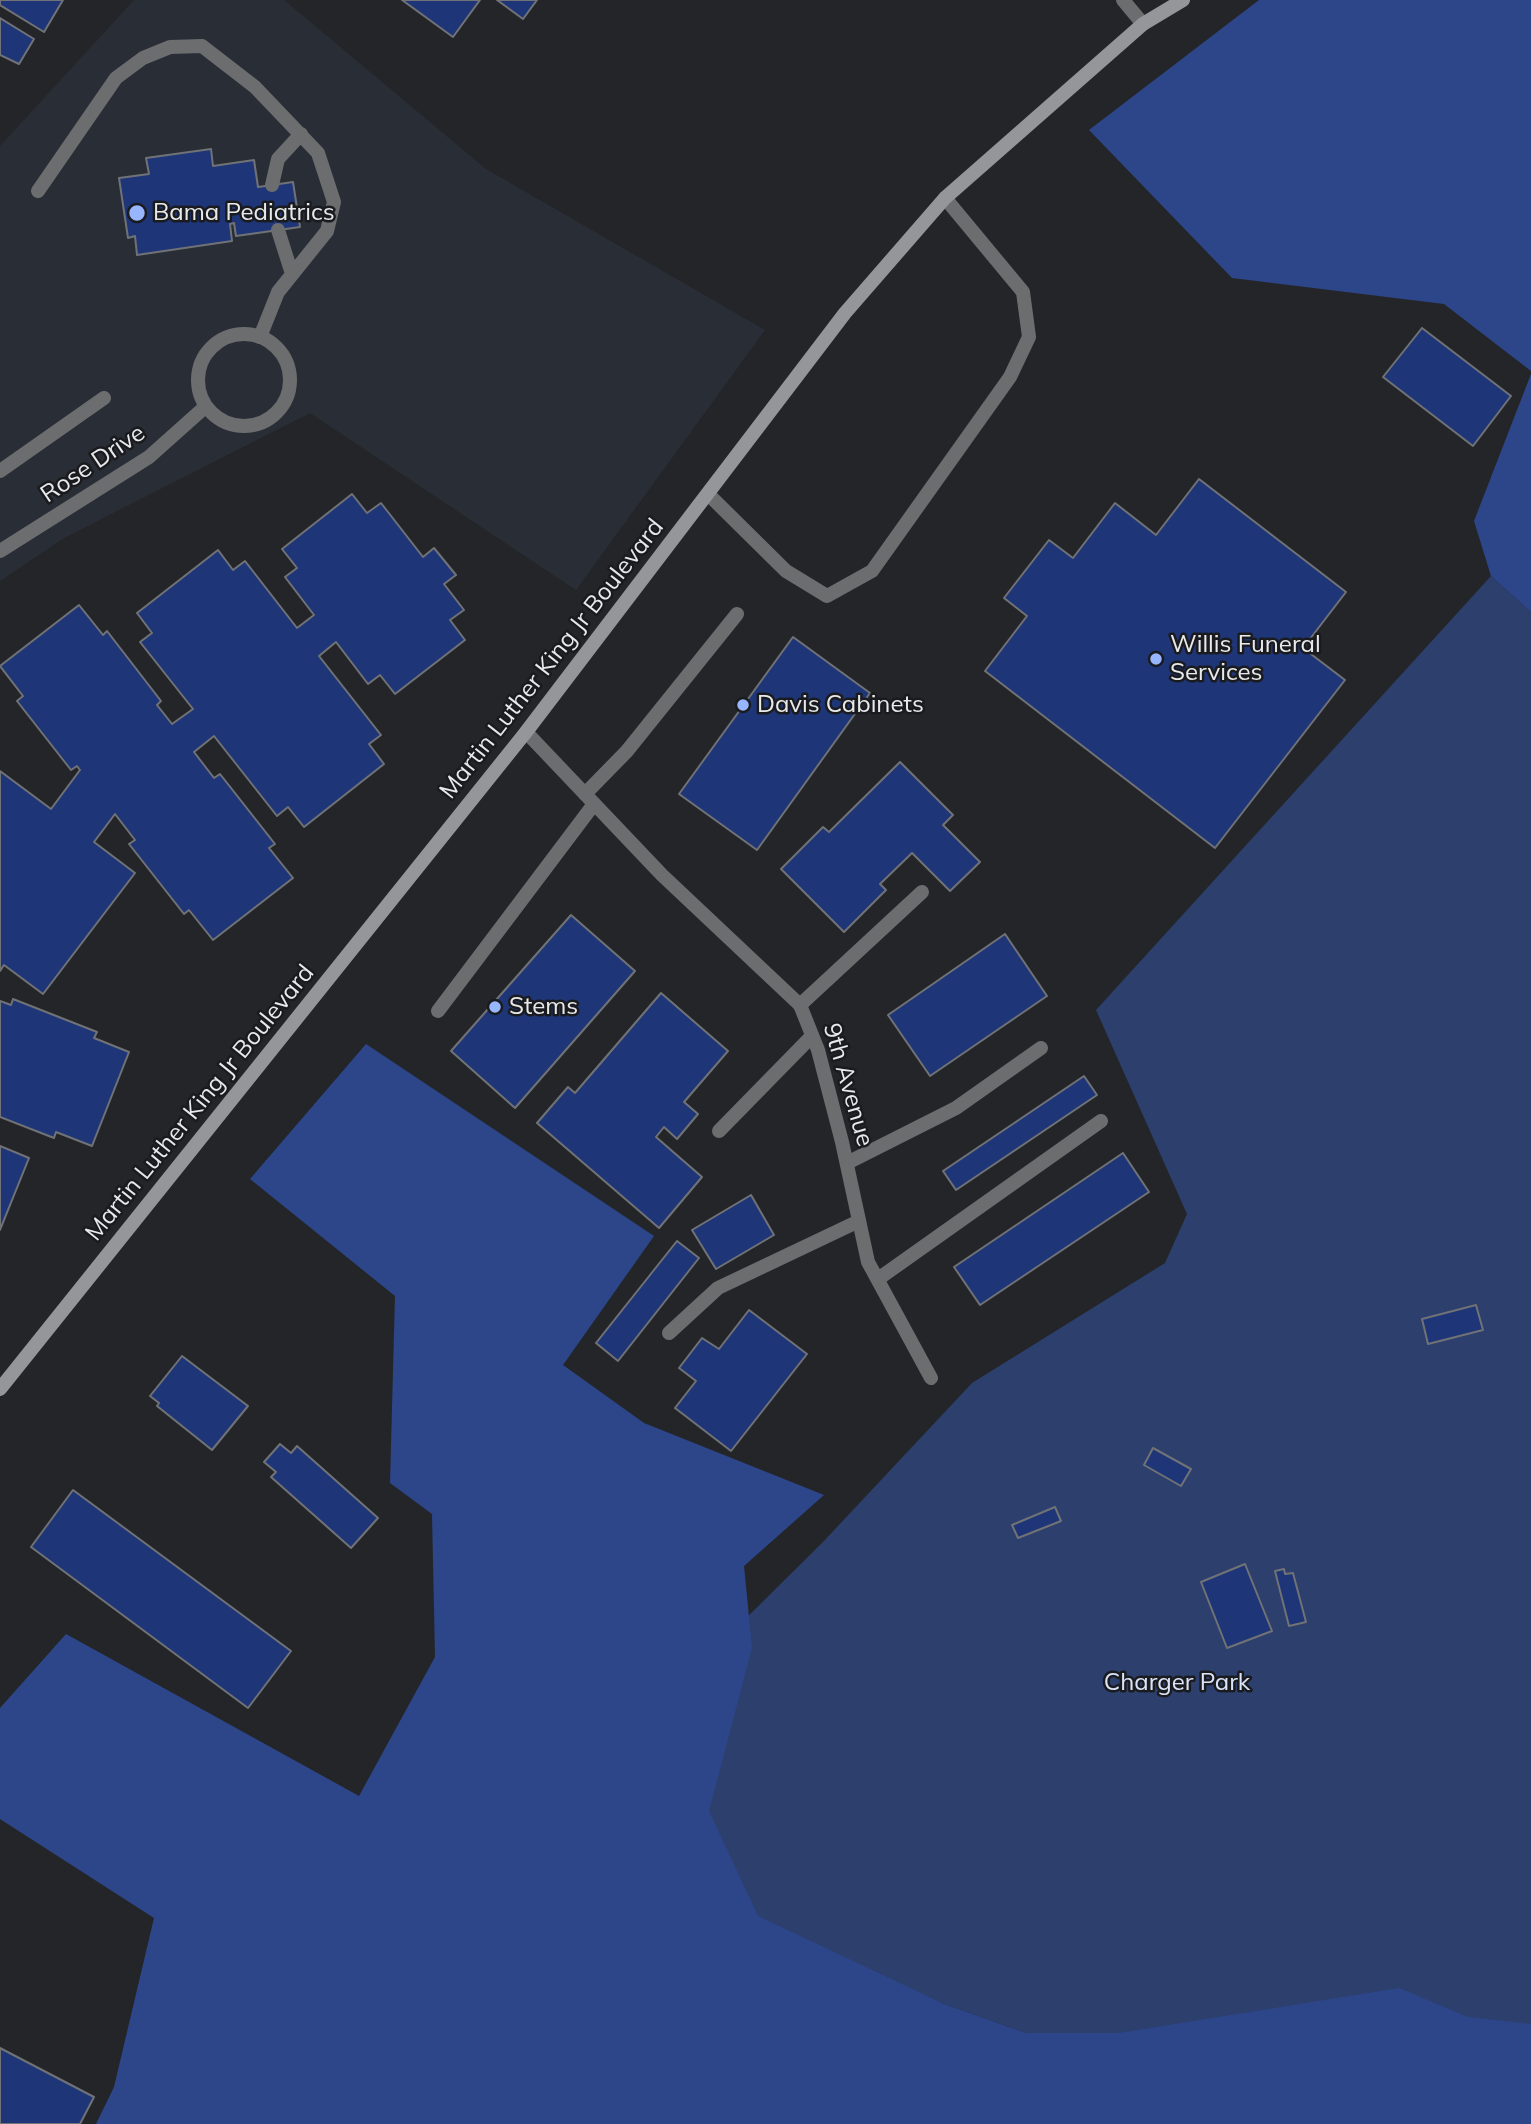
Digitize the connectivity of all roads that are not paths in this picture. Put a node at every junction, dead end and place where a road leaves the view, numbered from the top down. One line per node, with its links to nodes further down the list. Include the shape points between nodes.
1 (1123, 0): 3 (street)
2 (1183, 0): 3 (main road, Martin Luther King Jr Boulevard)
3 (1143, 24): 7 (main road, Martin Luther King Jr Boulevard)
4 (301, 134): 5 (street, via 278,159); 6 (street, via 255,87 202,46 170,47 143,58 116,78); 9 (street, via 318,153 334,202 327,231)
5 (272, 185)
6 (37, 191)
7 (945, 198): 14 (main road, Martin Luther King Jr Boulevard, via 845,313); 14 (street, via 1023,292 1028,337 1010,377 873,571 827,596 786,571)
8 (278, 230): 9 (street)
9 (292, 274): 10 (street, via 278,292)
10 (260, 337): 12 (street, via 239,333 211,346 197,374); 12 (street, via 281,352 288,365 291,380 281,408 270,418 241,426 227,423)
11 (104, 398): 13 (street)
12 (205, 407): 15 (street, Rose Drive, via 149,457)
13 (0, 471)
14 (708, 494): 17 (main road, Martin Luther King Jr Boulevard)
15 (0, 551)
16 (737, 614): 18 (street)
17 (526, 732): 18 (street, 9th Avenue); 31 (main road, Martin Luther King Jr Boulevard)
18 (590, 799): 20 (street, 9th Avenue, via 662,875); 21 (street)
19 (922, 892): 20 (street)
20 (800, 1005): 22 (street, 9th Avenue)
21 (438, 1011)
22 (812, 1036): 25 (street); 26 (street, 9th Avenue)
23 (1041, 1048): 26 (street, via 956,1108)
24 (1101, 1121): 28 (street)
25 (719, 1131)
26 (847, 1164): 27 (street, 9th Avenue)
27 (859, 1221): 28 (street, 9th Avenue, via 868,1262); 29 (street, via 718,1288)
28 (878, 1279): 30 (street, 9th Avenue)
29 (669, 1333)
30 (932, 1378)
31 (0, 1389)

